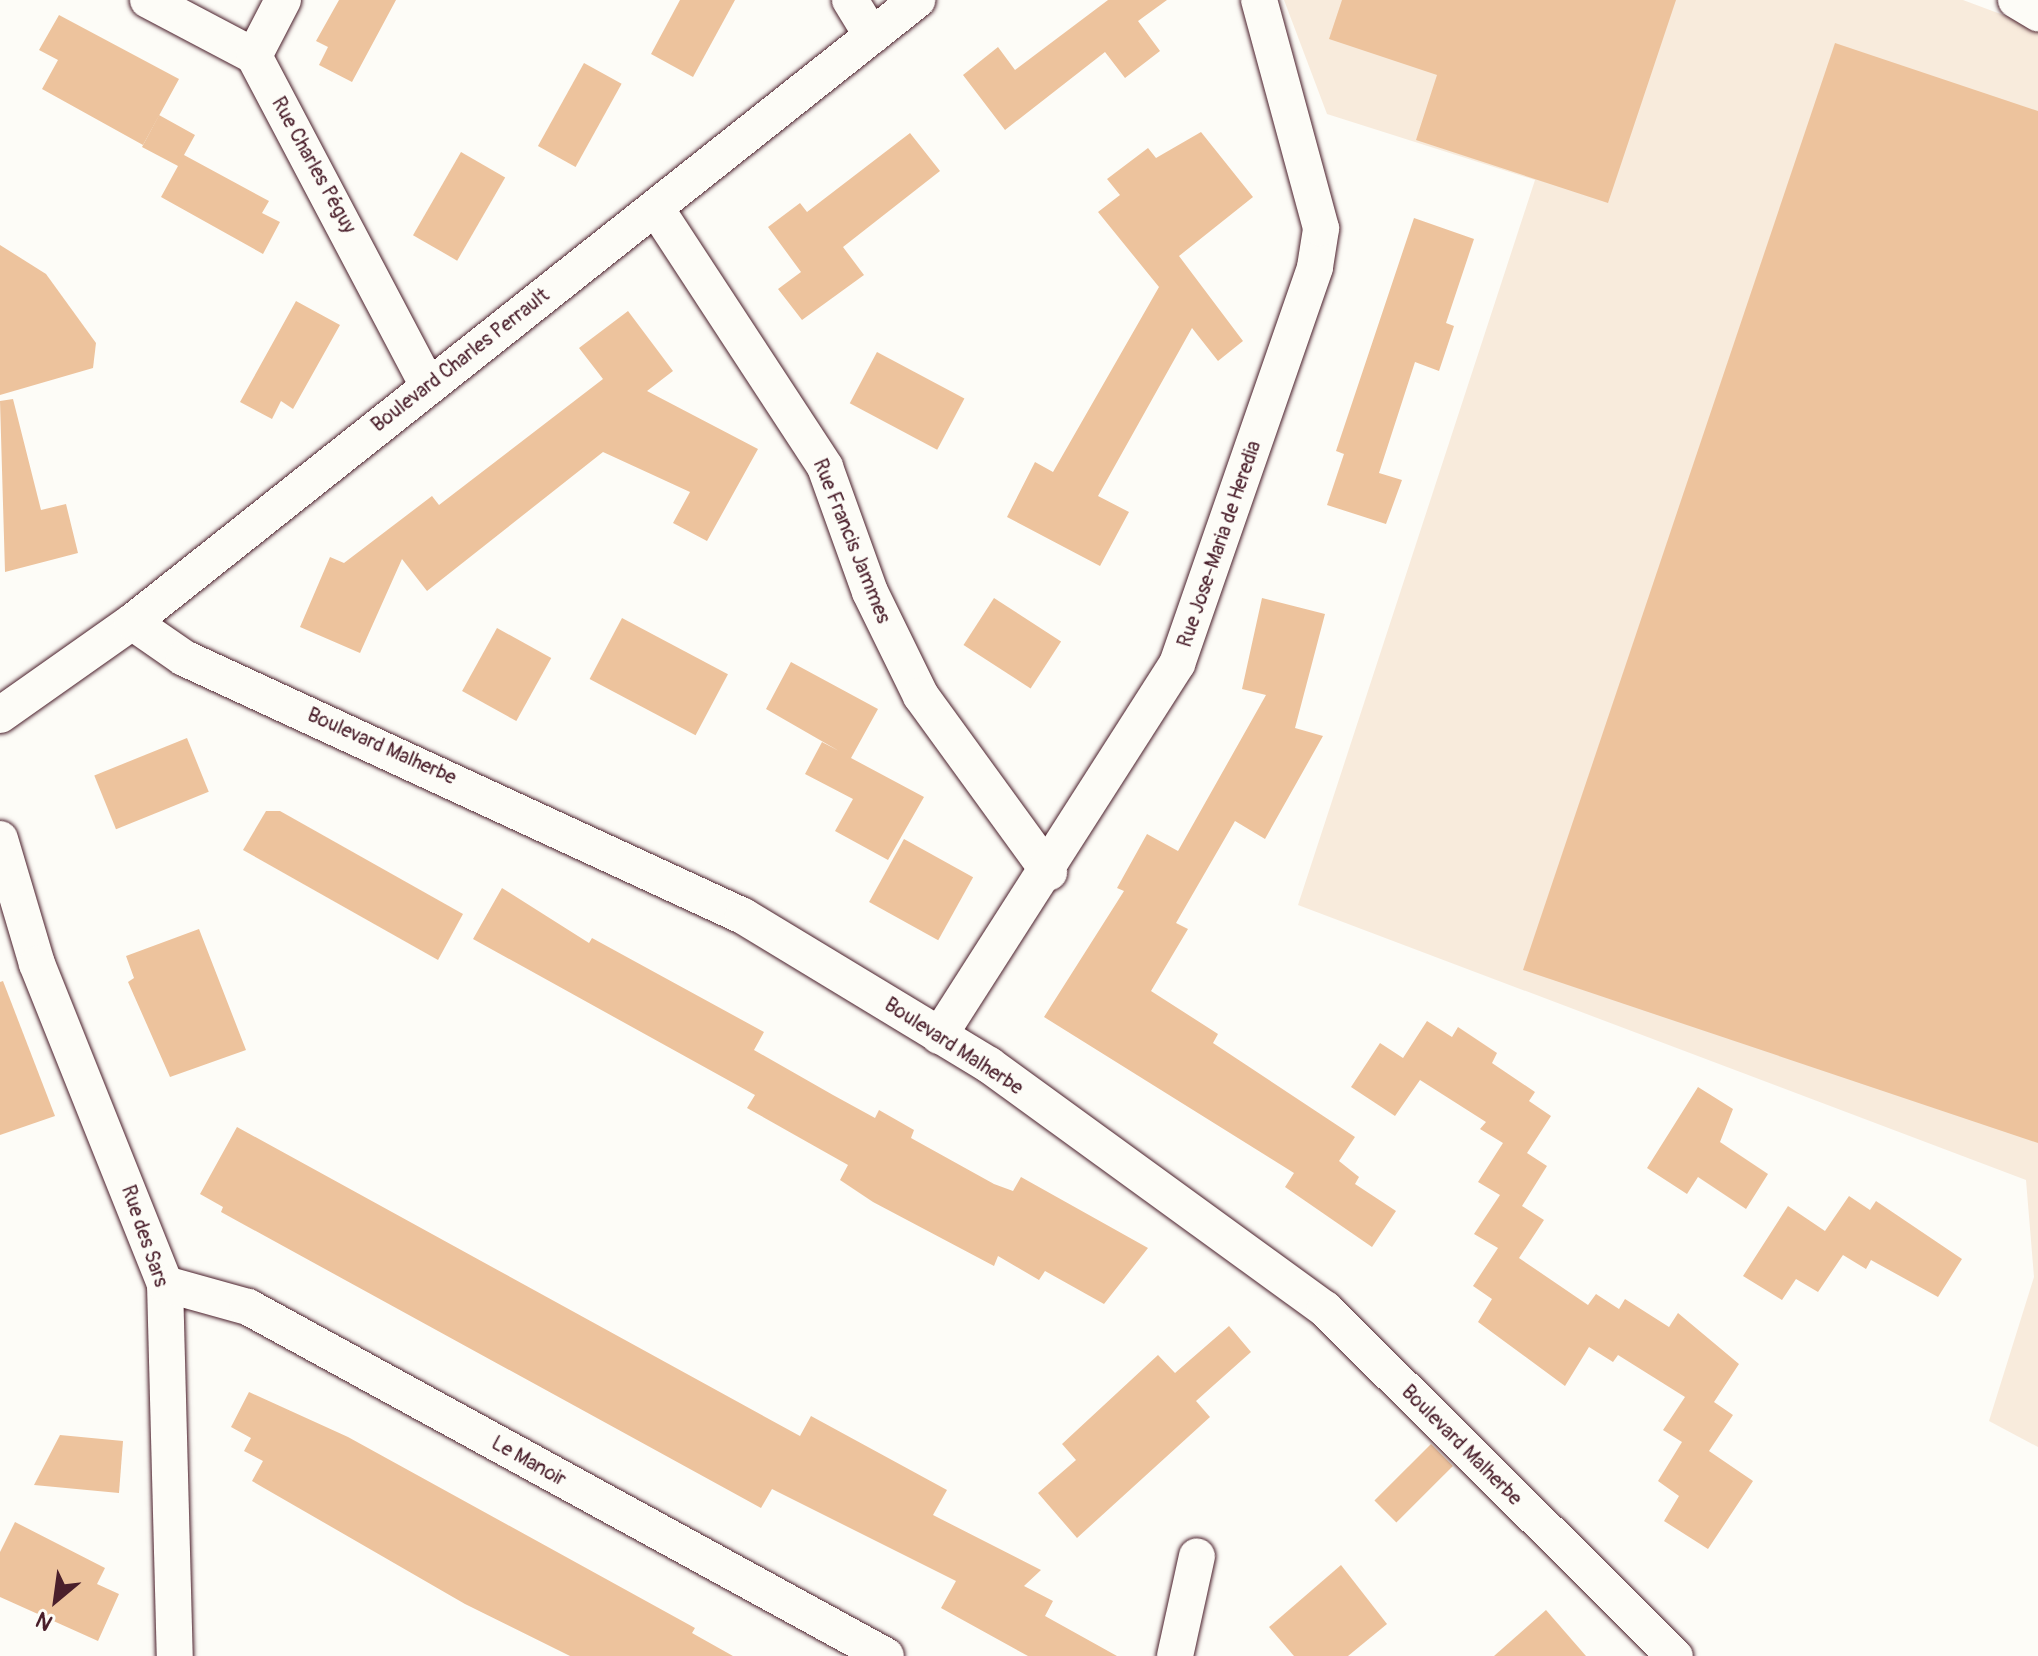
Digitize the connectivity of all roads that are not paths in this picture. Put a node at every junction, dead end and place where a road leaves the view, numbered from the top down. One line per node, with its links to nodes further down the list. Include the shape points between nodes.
1 (148, 0): 9 (street)
2 (283, 0): 9 (street)
3 (850, 0): 8 (street)
4 (917, 0): 8 (street, Boulevard Charles Perrault)
5 (1259, 0): 15 (street, Rue Jose-Maria de Heredia, via 1321,228 1315,267 1177,664)
6 (2016, 0): 7 (street)
7 (2038, 13)
8 (872, 36): 10 (street, Boulevard Charles Perrault)
9 (254, 56): 11 (street, Rue Charles Péguy)
10 (657, 210): 11 (street, Boulevard Charles Perrault); 15 (street, Rue Francis Jammes, via 825,467 870,592 921,696)
11 (426, 382): 12 (street, Boulevard Charles Perrault)
12 (132, 622): 13 (street, Boulevard Charles Perrault); 16 (street, Boulevard Malherbe, via 184,658 743,916)
13 (0, 715)
14 (0, 839): 17 (street, Rue des Sars, via 37,964)
15 (1049, 872): 16 (street, Rue Jose-Maria de Heredia)
16 (939, 1036): 19 (street, Boulevard Malherbe, via 1325,1309)
17 (165, 1284): 20 (street, Rue des Sars); 21 (street, Le Manoir, via 248,1307)
18 (1197, 1556): 22 (street)
19 (1663, 1651)
20 (175, 1656)
21 (886, 1656)
22 (1175, 1656)

